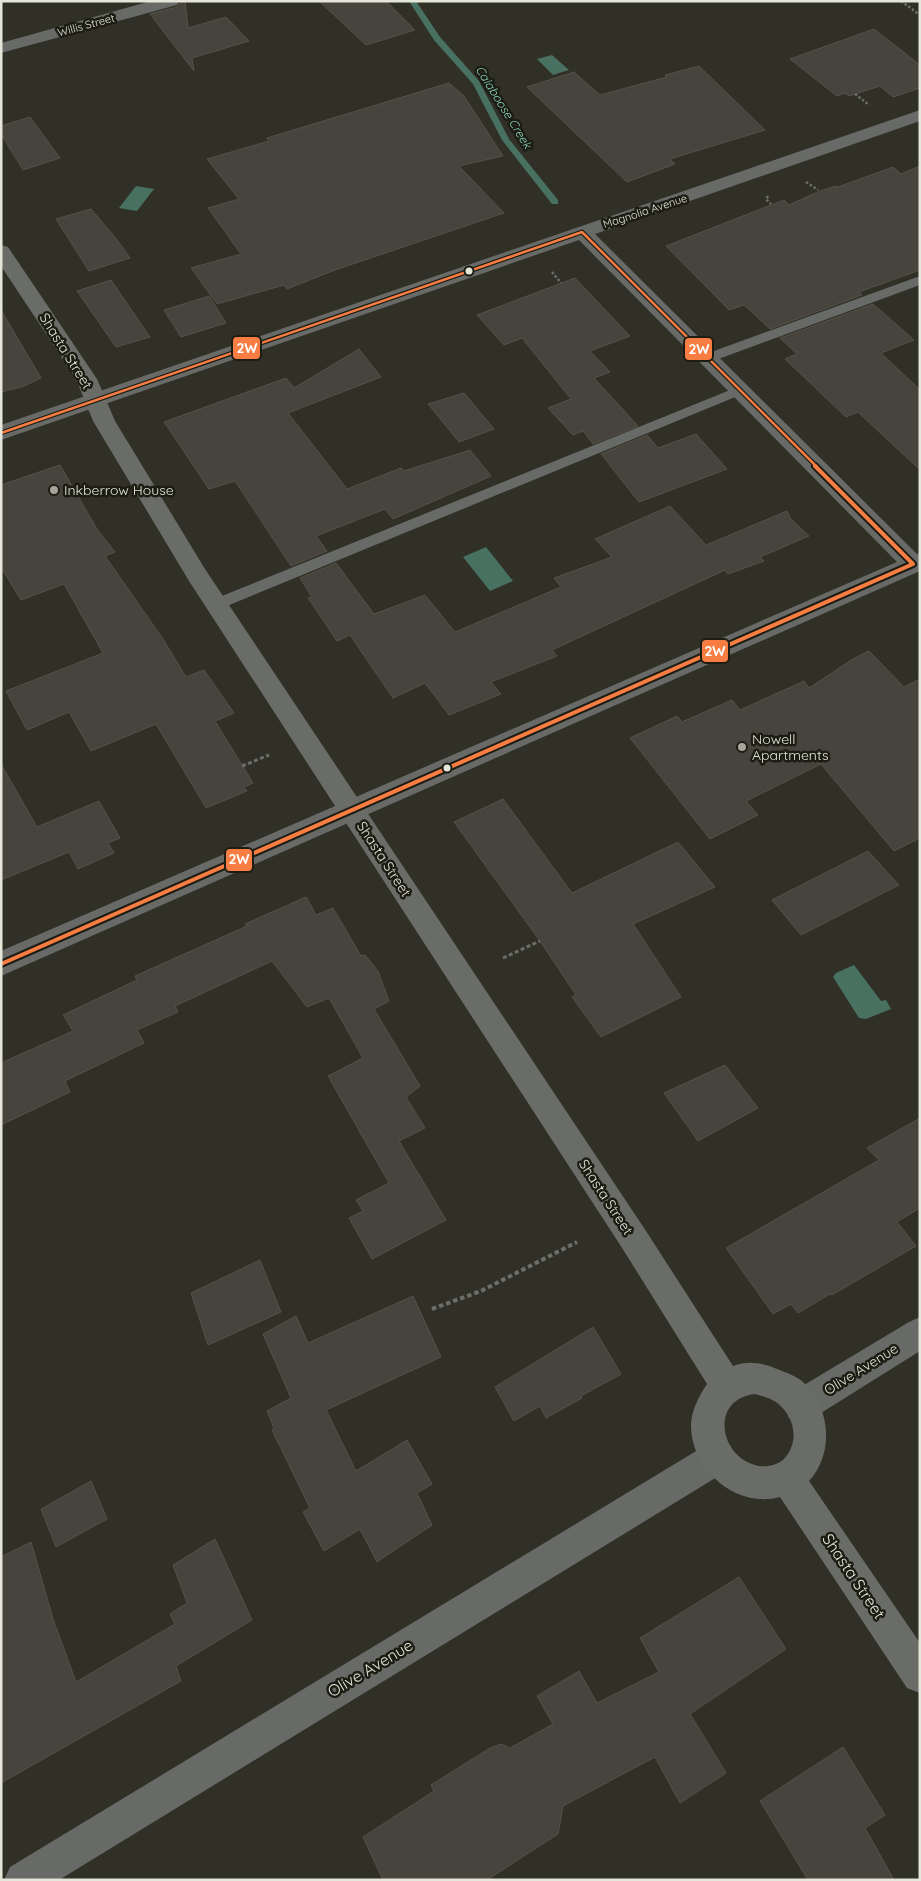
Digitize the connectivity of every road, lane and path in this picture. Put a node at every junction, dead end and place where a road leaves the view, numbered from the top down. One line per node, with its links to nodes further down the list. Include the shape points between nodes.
1 (171, 1): 4 (street, Willis Street)
2 (901, 1): 3 (path)
3 (920, 15)
4 (1, 48)
5 (855, 94): 6 (path)
6 (874, 109)
7 (920, 115): 10 (street, Magnolia Avenue)
8 (803, 178): 9 (path)
9 (818, 190)
10 (582, 232): 15 (street); 17 (street, Magnolia Avenue)
11 (1, 251): 17 (street, Shasta Street, via 86,379)
12 (548, 268): 14 (path)
13 (920, 280): 15 (lane)
14 (561, 283)
15 (708, 358): 16 (street)
16 (740, 390): 19 (street); 20 (lane)
17 (96, 400): 18 (street, Magnolia Avenue); 20 (street, Shasta Street, via 104,422 148,497)
18 (1, 433)
19 (916, 563): 23 (street)
20 (216, 604): 23 (street, Shasta Street)
21 (269, 754): 22 (path)
22 (242, 766)
23 (351, 809): 26 (street); 30 (street, Shasta Street)
24 (540, 941): 25 (path)
25 (503, 958)
26 (1, 964)
27 (577, 1242): 28 (path, via 481,1291)
28 (432, 1310)
29 (920, 1333): 31 (street, Olive Avenue)
30 (727, 1387): 31 (street, via 738,1380 755,1378 769,1381 789,1391); 32 (street, via 713,1401 707,1420 708,1436)
31 (801, 1406): 33 (street, via 809,1422 808,1454)
32 (718, 1457): 33 (street, via 739,1477 755,1482 771,1483); 35 (street, Olive Avenue)
33 (787, 1478): 34 (street, Shasta Street)
34 (920, 1675)
35 (23, 1880)

